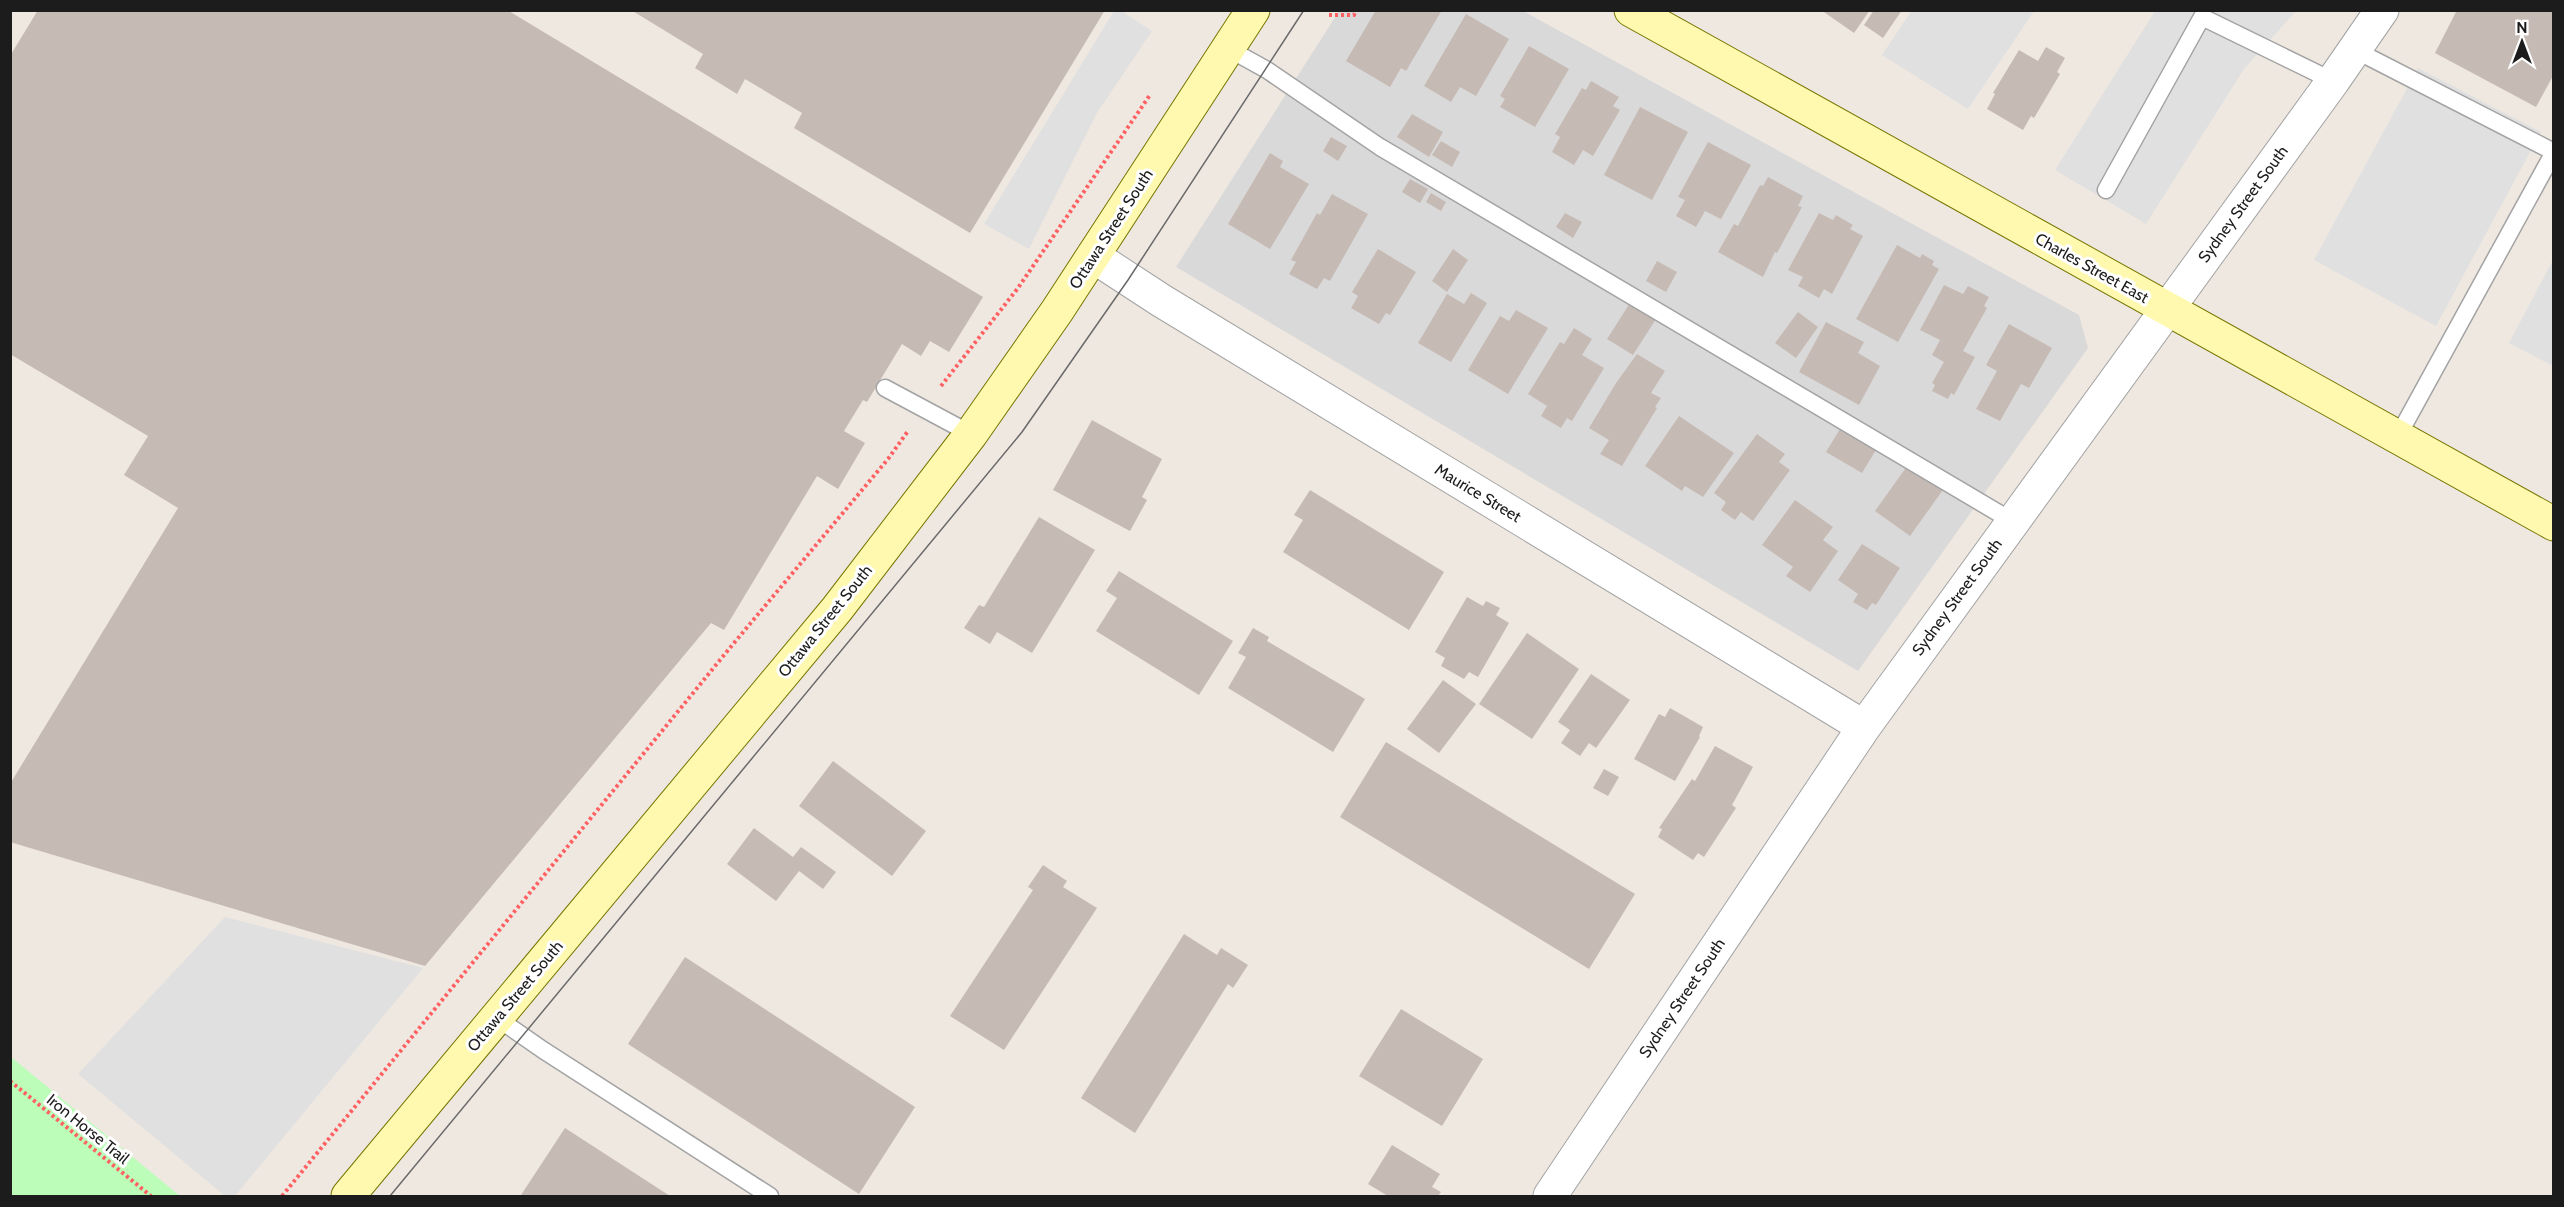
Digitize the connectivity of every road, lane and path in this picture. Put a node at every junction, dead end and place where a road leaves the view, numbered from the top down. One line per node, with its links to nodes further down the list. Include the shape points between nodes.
1 (1253, 10): 6 (main road, Ottawa Street South)
2 (1356, 10): 5 (path, via 1353,15)
3 (1631, 10): 12 (main road, Charles Street East)
4 (2382, 10): 7 (street, Sydney Street South)
5 (1329, 15)
6 (1229, 49): 11 (main road, Ottawa Street South); 17 (lane, via 1267,70 1380,147)
7 (2355, 50): 8 (street, Sydney Street South); 16 (lane, via 2553,152)
8 (2333, 81): 10 (lane, via 2202,17); 12 (street, Sydney Street South)
9 (1156, 87): 14 (path, via 1018,288)
10 (2106, 190)
11 (1093, 256): 15 (main road, Ottawa Street South); 19 (street, Maurice Street)
12 (2166, 310): 16 (main road, Charles Street East); 17 (street, Sydney Street South)
13 (885, 388): 14 (lane)
14 (924, 409): 15 (lane); 23 (path, via 888,459)
15 (971, 434): 20 (main road, Ottawa Street South, via 837,609)
16 (2398, 436): 18 (main road, Charles Street East)
17 (2012, 521): 19 (street, Sydney Street South)
18 (2553, 524)
19 (1864, 727): 26 (street, Sydney Street South)
20 (497, 1018): 24 (main road, Ottawa Street South); 25 (lane)
21 (10, 1081): 22 (path, Iron Horse Trail)
22 (151, 1197)
23 (282, 1197)
24 (348, 1197)
25 (770, 1197)
26 (1550, 1197)

